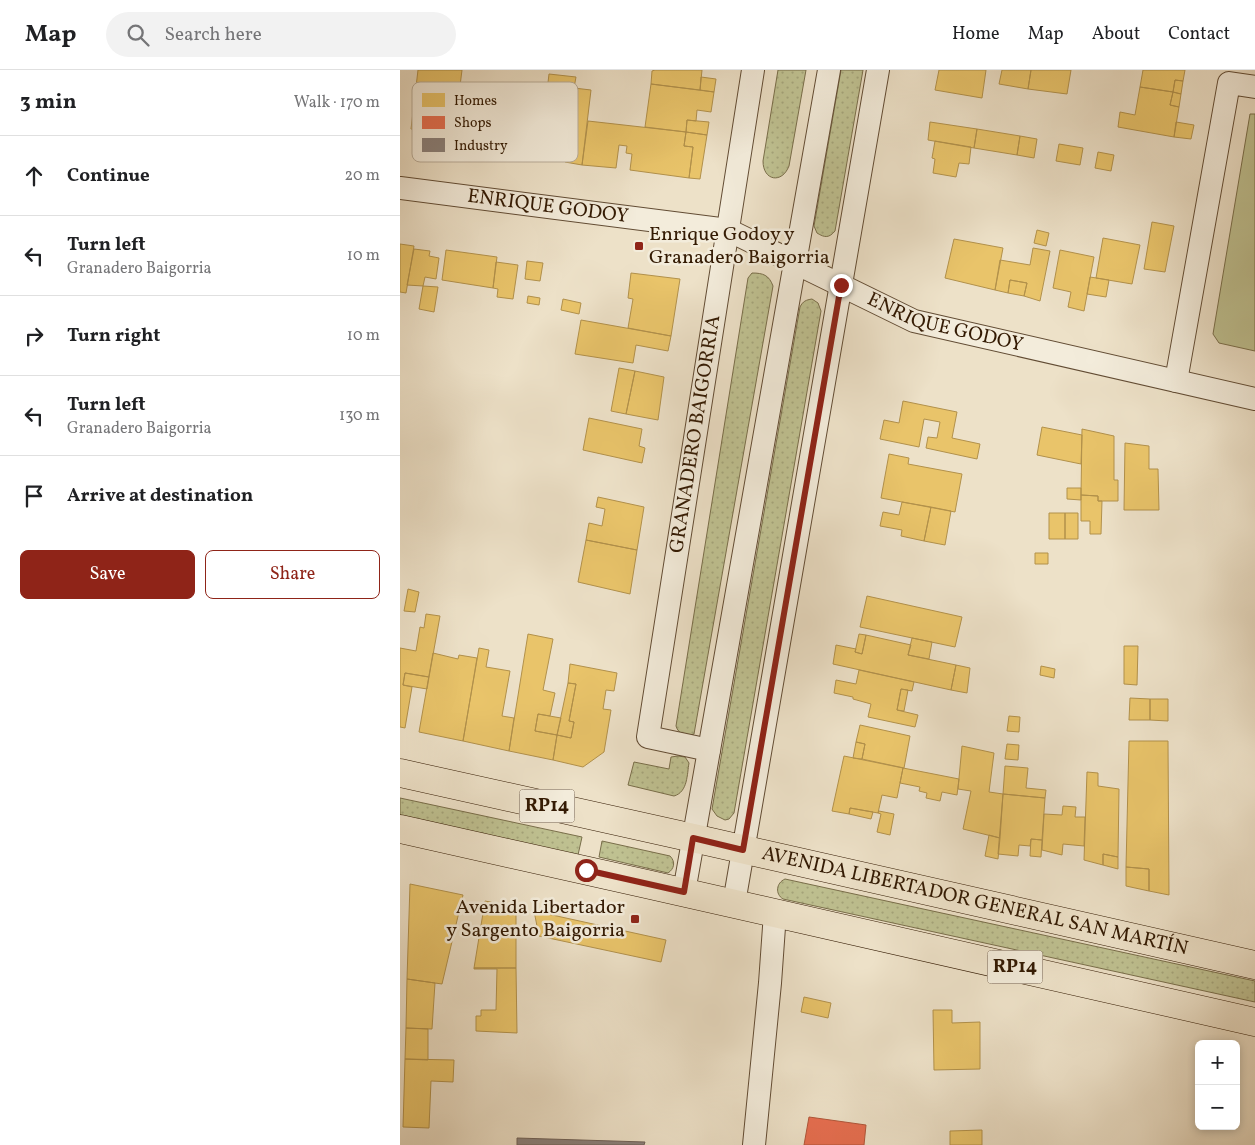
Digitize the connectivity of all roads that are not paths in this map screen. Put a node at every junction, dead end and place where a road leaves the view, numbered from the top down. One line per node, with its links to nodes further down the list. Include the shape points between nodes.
1 (753, 70): 6 (street, GRANADERO BAIGORRIA)
2 (829, 70): 7 (street)
3 (878, 70): 8 (street)
4 (1255, 87): 9 (street, via 1229,83)
5 (400, 188): 6 (street, ENRIQUE GODOY)
6 (728, 230): 7 (street, ENRIQUE GODOY); 11 (street, GRANADERO BAIGORRIA, via 648,737)
7 (795, 263): 8 (street, ENRIQUE GODOY); 11 (street)
8 (841, 285): 9 (street, ENRIQUE GODOY, via 914,321); 15 (street)
9 (1176, 381): 10 (street, ENRIQUE GODOY)
10 (1255, 399)
11 (709, 750): 14 (street)
12 (400, 773): 14 (main road, AVENIDA LIBERTADOR GENERAL SAN MARTÍN / RP14)
13 (400, 829): 16 (main road, RP14)
14 (693, 838): 15 (main road, AVENIDA LIBERTADOR GENERAL SAN MARTÍN / RP14); 16 (street)
15 (743, 850): 17 (street); 19 (main road, AVENIDA LIBERTADOR GENERAL SAN MARTÍN / RP14)
16 (684, 892): 17 (main road, RP14)
17 (734, 904): 18 (main road, RP14)
18 (775, 913): 20 (main road, RP14); 21 (street)
19 (1255, 965)
20 (1255, 1022)
21 (754, 1145)

